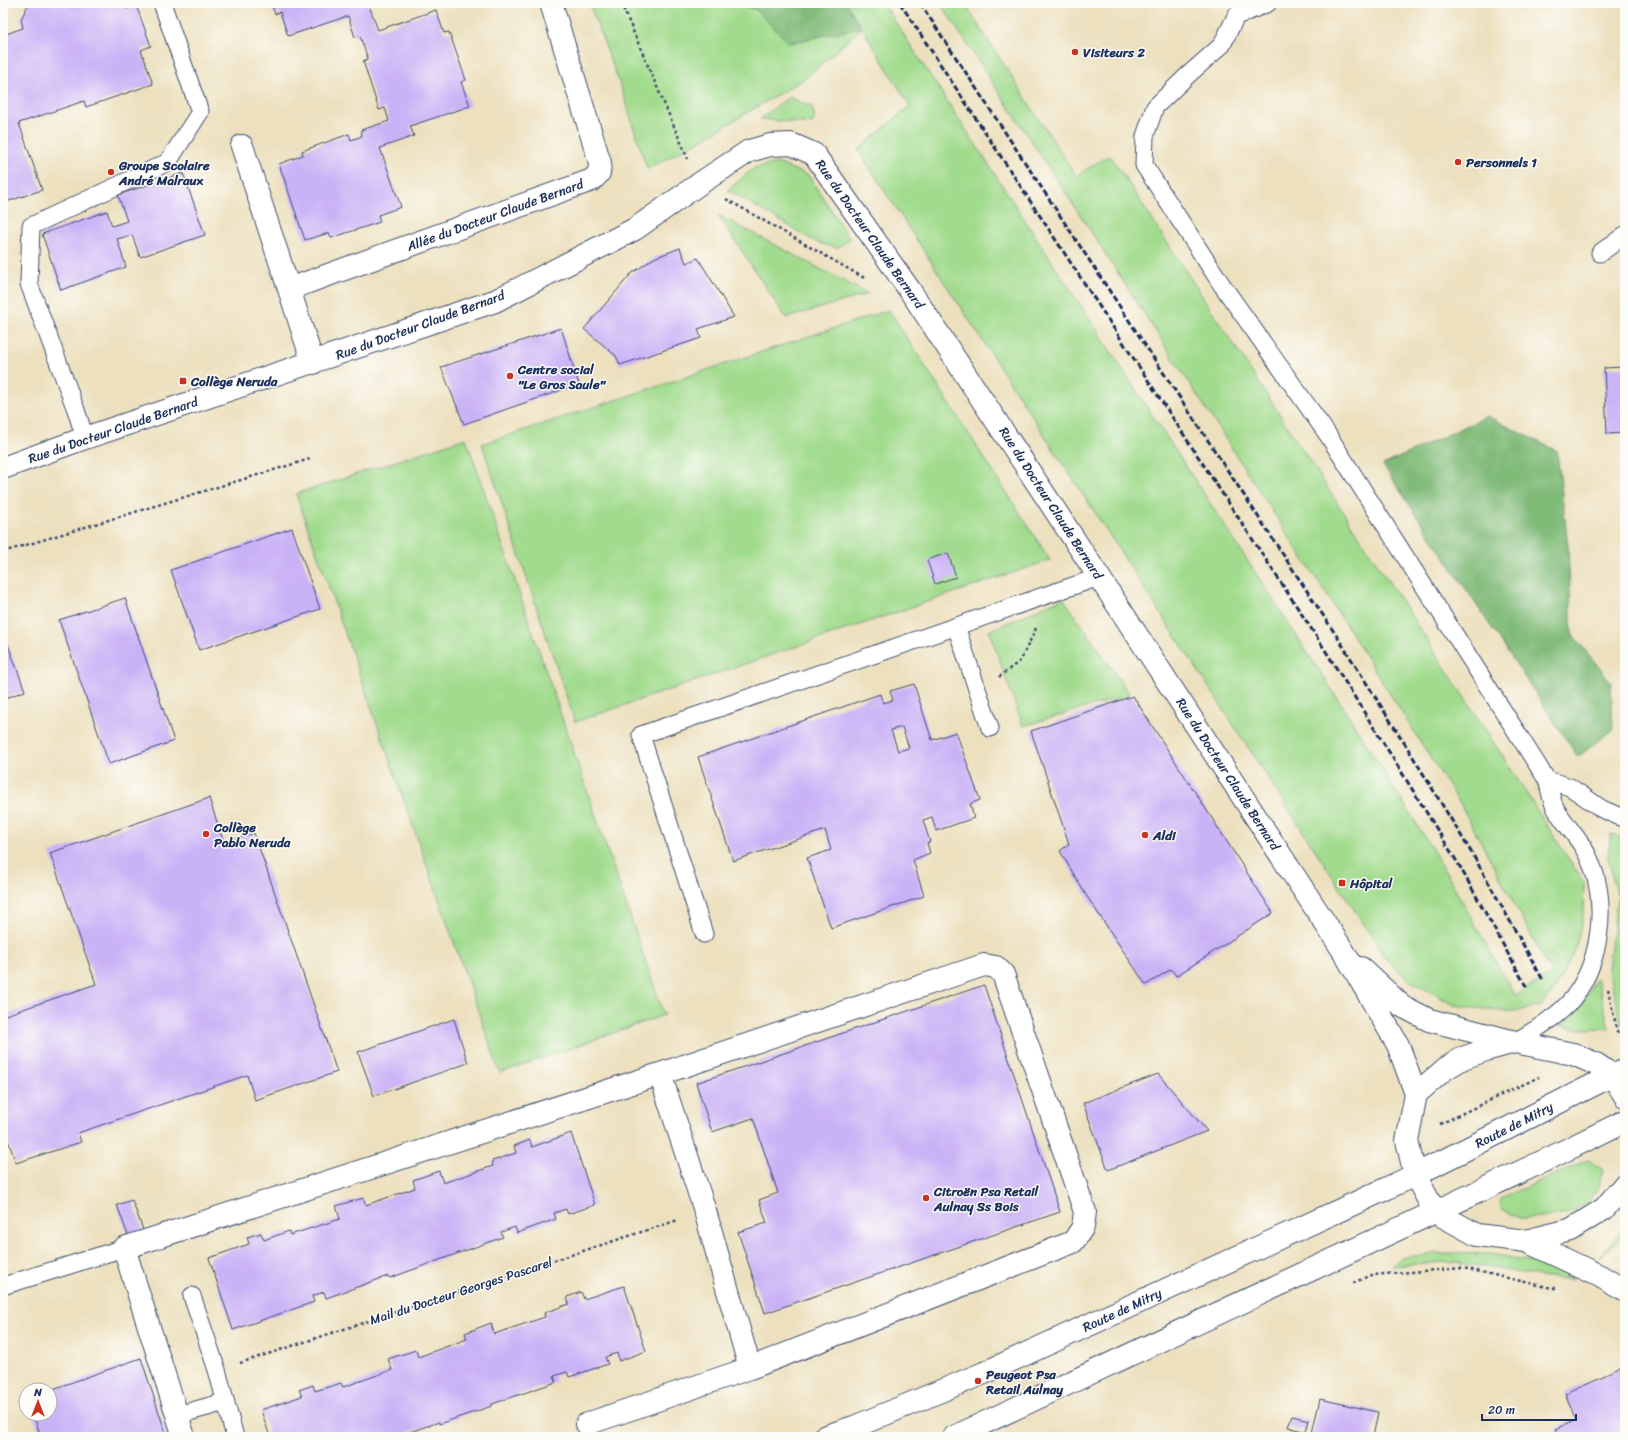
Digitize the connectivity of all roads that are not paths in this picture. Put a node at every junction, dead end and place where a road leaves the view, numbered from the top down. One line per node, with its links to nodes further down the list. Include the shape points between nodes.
1 (162, 3): 11 (lane, via 200,112 168,162 31,226 29,284)
2 (551, 3): 9 (street, Allée du Docteur Claude Bernard, via 600,163 599,173 592,180)
3 (1250, 3): 5 (lane)
4 (1268, 3): 5 (lane)
5 (1232, 10): 16 (lane, via 1222,45 1156,107 1146,136 1144,165 1222,284 1328,435)
6 (242, 146): 9 (street)
7 (1625, 236): 8 (lane)
8 (1600, 252)
9 (289, 289): 10 (street)
10 (313, 363): 11 (street, Rue du Docteur Claude Bernard); 13 (street, Rue du Docteur Claude Bernard, via 495,301 635,229 749,151 770,145 791,144 814,154 909,289)
11 (85, 438): 12 (street, Rue du Docteur Claude Bernard)
12 (3, 468)
13 (1100, 577): 14 (lane); 19 (street, Rue du Docteur Claude Bernard)
14 (956, 626): 15 (lane); 18 (lane, via 641,735)
15 (990, 728)
16 (1547, 780): 17 (lane, via 1570,787 1602,809); 20 (lane, via 1555,808 1587,853 1595,871 1600,894 1598,937 1590,967 1581,986 1567,1004 1544,1025)
17 (1625, 818)
18 (704, 934)
19 (1344, 952): 20 (street, Rue du Docteur Claude Bernard, via 1402,1006 1429,1020); 23 (street, Rue du Docteur Claude Bernard, via 1398,1045)
20 (1515, 1042): 21 (street, Rue du Docteur Claude Bernard, via 1573,1054); 23 (street, via 1463,1058)
21 (1618, 1072): 24 (street); 26 (street, Route de Mitry)
22 (660, 1074): 30 (street); 34 (street, via 705,1211); 34 (street, via 984,964 996,967 1003,974 1085,1212 1083,1227 1072,1242)
23 (1416, 1094): 26 (street, via 1407,1141)
24 (1625, 1096)
25 (1625, 1120): 28 (street)
26 (1415, 1176): 28 (street); 40 (street, Route de Mitry, via 984,1373)
27 (1625, 1184): 29 (street, via 1604,1209 1570,1230)
28 (1435, 1212): 29 (street, via 1476,1235); 41 (street)
29 (1526, 1240): 32 (street)
30 (124, 1248): 31 (lane); 36 (street)
31 (3, 1286)
32 (1625, 1291)
33 (192, 1296): 35 (lane)
34 (750, 1368): 37 (street)
35 (225, 1402): 36 (lane); 39 (lane)
36 (178, 1415): 38 (street)
37 (587, 1424)
38 (184, 1437)
39 (235, 1437)
40 (824, 1437)
41 (954, 1437)

